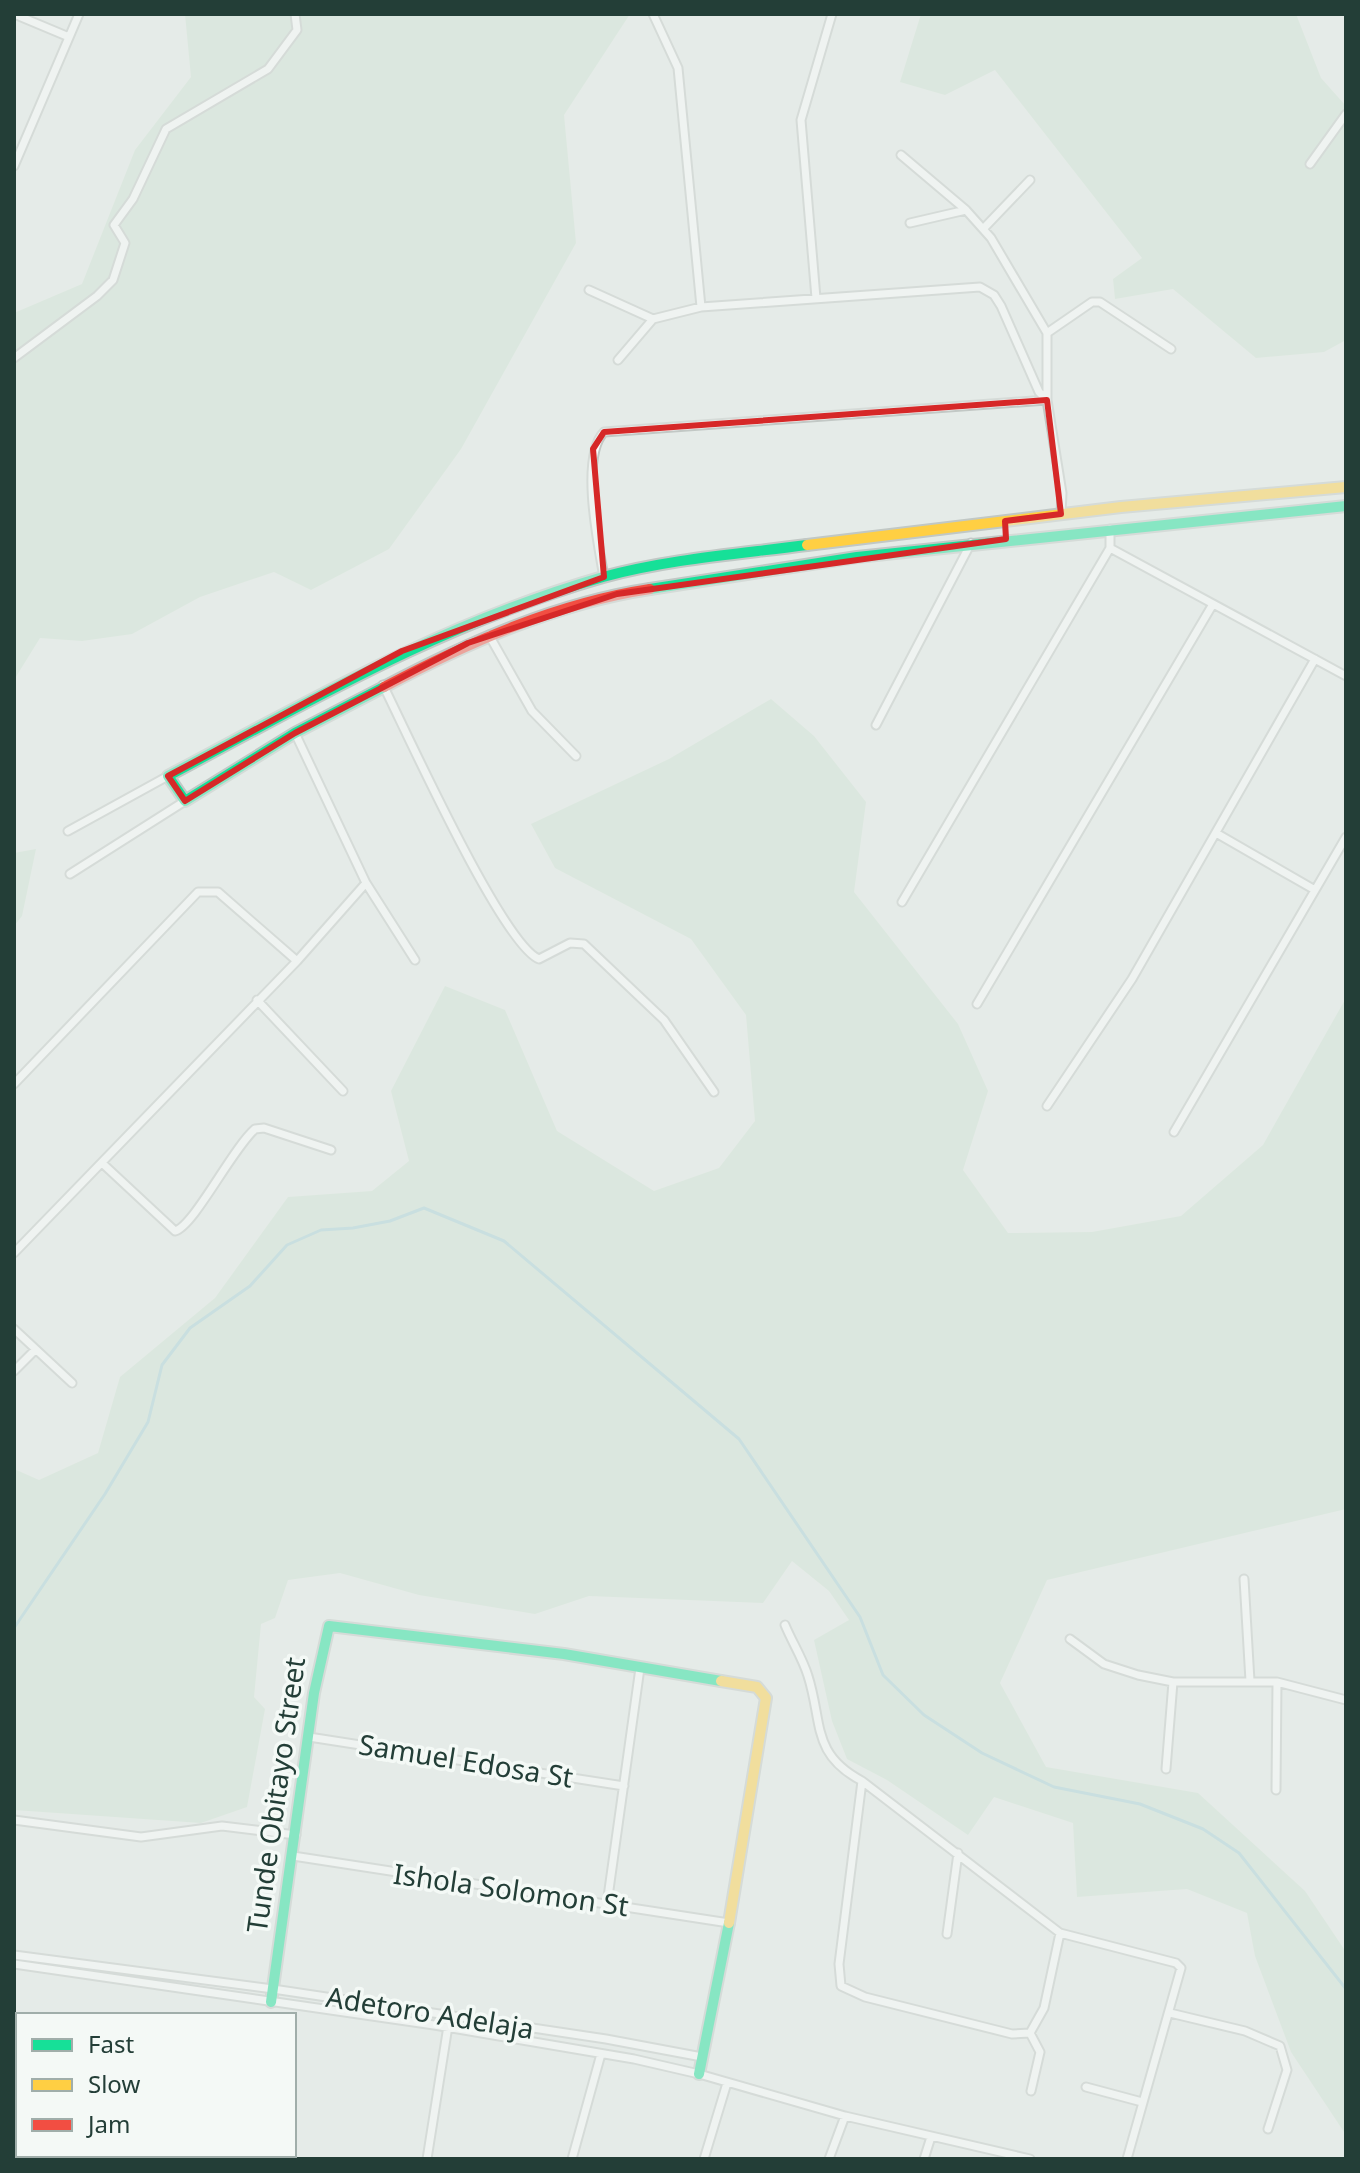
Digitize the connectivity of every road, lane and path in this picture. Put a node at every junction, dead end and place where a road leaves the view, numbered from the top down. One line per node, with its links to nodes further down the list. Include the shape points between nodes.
1 (14, 14): 6 (street)
2 (79, 14): 6 (street)
3 (295, 14): 22 (street, via 297,30 268,69 166,129 133,199 114,225 125,243 113,280)
4 (653, 14): 18 (street, via 678,68)
5 (832, 14): 17 (street, via 801,120)
6 (69, 37): 8 (street)
7 (1346, 114): 10 (street)
8 (17, 150): 11 (street)
9 (901, 155): 13 (street)
10 (1310, 164)
11 (14, 166)
12 (1030, 180): 15 (street)
13 (966, 210): 14 (street); 15 (street)
14 (910, 223)
15 (984, 228): 20 (street)
16 (589, 290): 19 (street)
17 (816, 298): 18 (street); 24 (street, via 970,286 988,290)
18 (701, 307): 19 (street)
19 (653, 319): 23 (street)
20 (1047, 333): 21 (street, via 1092,302 1100,302); 24 (street)
21 (1171, 349)
22 (14, 358)
23 (618, 360)
24 (1047, 400): 27 (street); 33 (street, via 604,432 593,449 595,533)
25 (1346, 487): 27 (street)
26 (1346, 506): 29 (street)
27 (1061, 514): 28 (street)
28 (1005, 521): 30 (street); 33 (street, via 736,553)
29 (1110, 529): 30 (street); 32 (street)
30 (1006, 539): 31 (street)
31 (971, 543): 35 (street, via 617,594); 39 (street)
32 (1110, 548): 34 (street); 50 (street)
33 (604, 577): 42 (street, via 402,651)
34 (1213, 604): 36 (street); 54 (street)
35 (489, 635): 38 (street); 41 (street, via 532,711)
36 (1315, 659): 37 (street); 45 (street)
37 (1346, 676)
38 (383, 685): 40 (street); 57 (street, via 498,911 527,951 539,959 570,943 584,944 664,1020)
39 (876, 725)
40 (295, 733): 43 (street); 48 (street)
41 (576, 756)
42 (168, 776): 43 (street); 44 (street)
43 (185, 801): 47 (street)
44 (68, 831)
45 (1216, 833): 49 (street); 58 (street, via 1132,979)
46 (1346, 837): 49 (street)
47 (70, 874)
48 (366, 883): 51 (street); 52 (street)
49 (1315, 890): 59 (street)
50 (902, 902)
51 (415, 960)
52 (297, 961): 53 (street); 55 (street, via 218,892 198,892)
53 (257, 1000): 56 (street); 61 (street)
54 (977, 1004)
55 (14, 1084)
56 (343, 1091)
57 (714, 1092)
58 (1047, 1106)
59 (1174, 1132)
60 (331, 1150): 61 (street, via 255,1129 214,1179 202,1206 175,1231)
61 (102, 1163): 62 (street)
62 (14, 1253)
63 (14, 1329): 64 (street)
64 (35, 1350): 65 (street); 66 (street)
65 (14, 1371)
66 (72, 1383)
67 (1244, 1579): 71 (street)
68 (785, 1625): 77 (street, via 808,1676 824,1747)
69 (1070, 1639): 72 (street, via 1104,1664)
70 (640, 1668): 75 (street, Tunde Obitayo Street, via 329,1626); 78 (street); 85 (street, via 757,1687 766,1698)
71 (1250, 1681): 72 (street); 73 (street)
72 (1173, 1682): 76 (street)
73 (1277, 1682): 74 (street); 79 (street)
74 (1346, 1700)
75 (309, 1737): 78 (street, Samuel Edosa St); 81 (street, Tunde Obitayo Street)
76 (1166, 1769)
77 (862, 1781): 82 (street); 95 (street, via 839,1964 841,1986 865,1997 1012,2034)
78 (624, 1786): 84 (street)
79 (1276, 1790)
80 (14, 1820): 81 (street, via 141,1837 233,1825)
81 (296, 1835): 83 (street, Tunde Obitayo Street)
82 (958, 1853): 86 (street); 87 (street)
83 (293, 1856): 84 (street, Ishola Solomon St); 90 (street, Tunde Obitayo Street)
84 (607, 1904): 85 (street, Ishola Solomon St)
85 (729, 1923): 97 (street)
86 (1060, 1933): 92 (street, via 1176,1963 1182,1976); 95 (street, via 1044,2008)
87 (947, 1934)
88 (14, 1955): 90 (street, Adetoro Adelaja)
89 (14, 1964): 91 (street)
90 (273, 1989): 91 (street, Tunde Obitayo Street); 93 (street, Adetoro Adelaja)
91 (271, 2002): 94 (street)
92 (1170, 2013): 102 (street); 104 (street, via 1245,2031 1280,2046 1287,2070)
93 (450, 2016): 94 (street); 97 (street, Adetoro Adelaja)
94 (448, 2028): 96 (street); 106 (street)
95 (1030, 2033): 101 (street, via 1040,2052)
96 (601, 2054): 98 (street); 107 (street)
97 (702, 2057): 98 (street)
98 (699, 2074): 99 (street)
99 (727, 2083): 103 (street); 108 (street)
100 (1086, 2087): 102 (street)
101 (1031, 2091)
102 (1142, 2102): 112 (street)
103 (845, 2116): 105 (street); 109 (street)
104 (1268, 2129)
105 (931, 2137): 110 (street); 111 (street)
106 (427, 2159)
107 (572, 2159)
108 (704, 2159)
109 (829, 2159)
110 (924, 2159)
111 (1030, 2159)
112 (1127, 2159)

